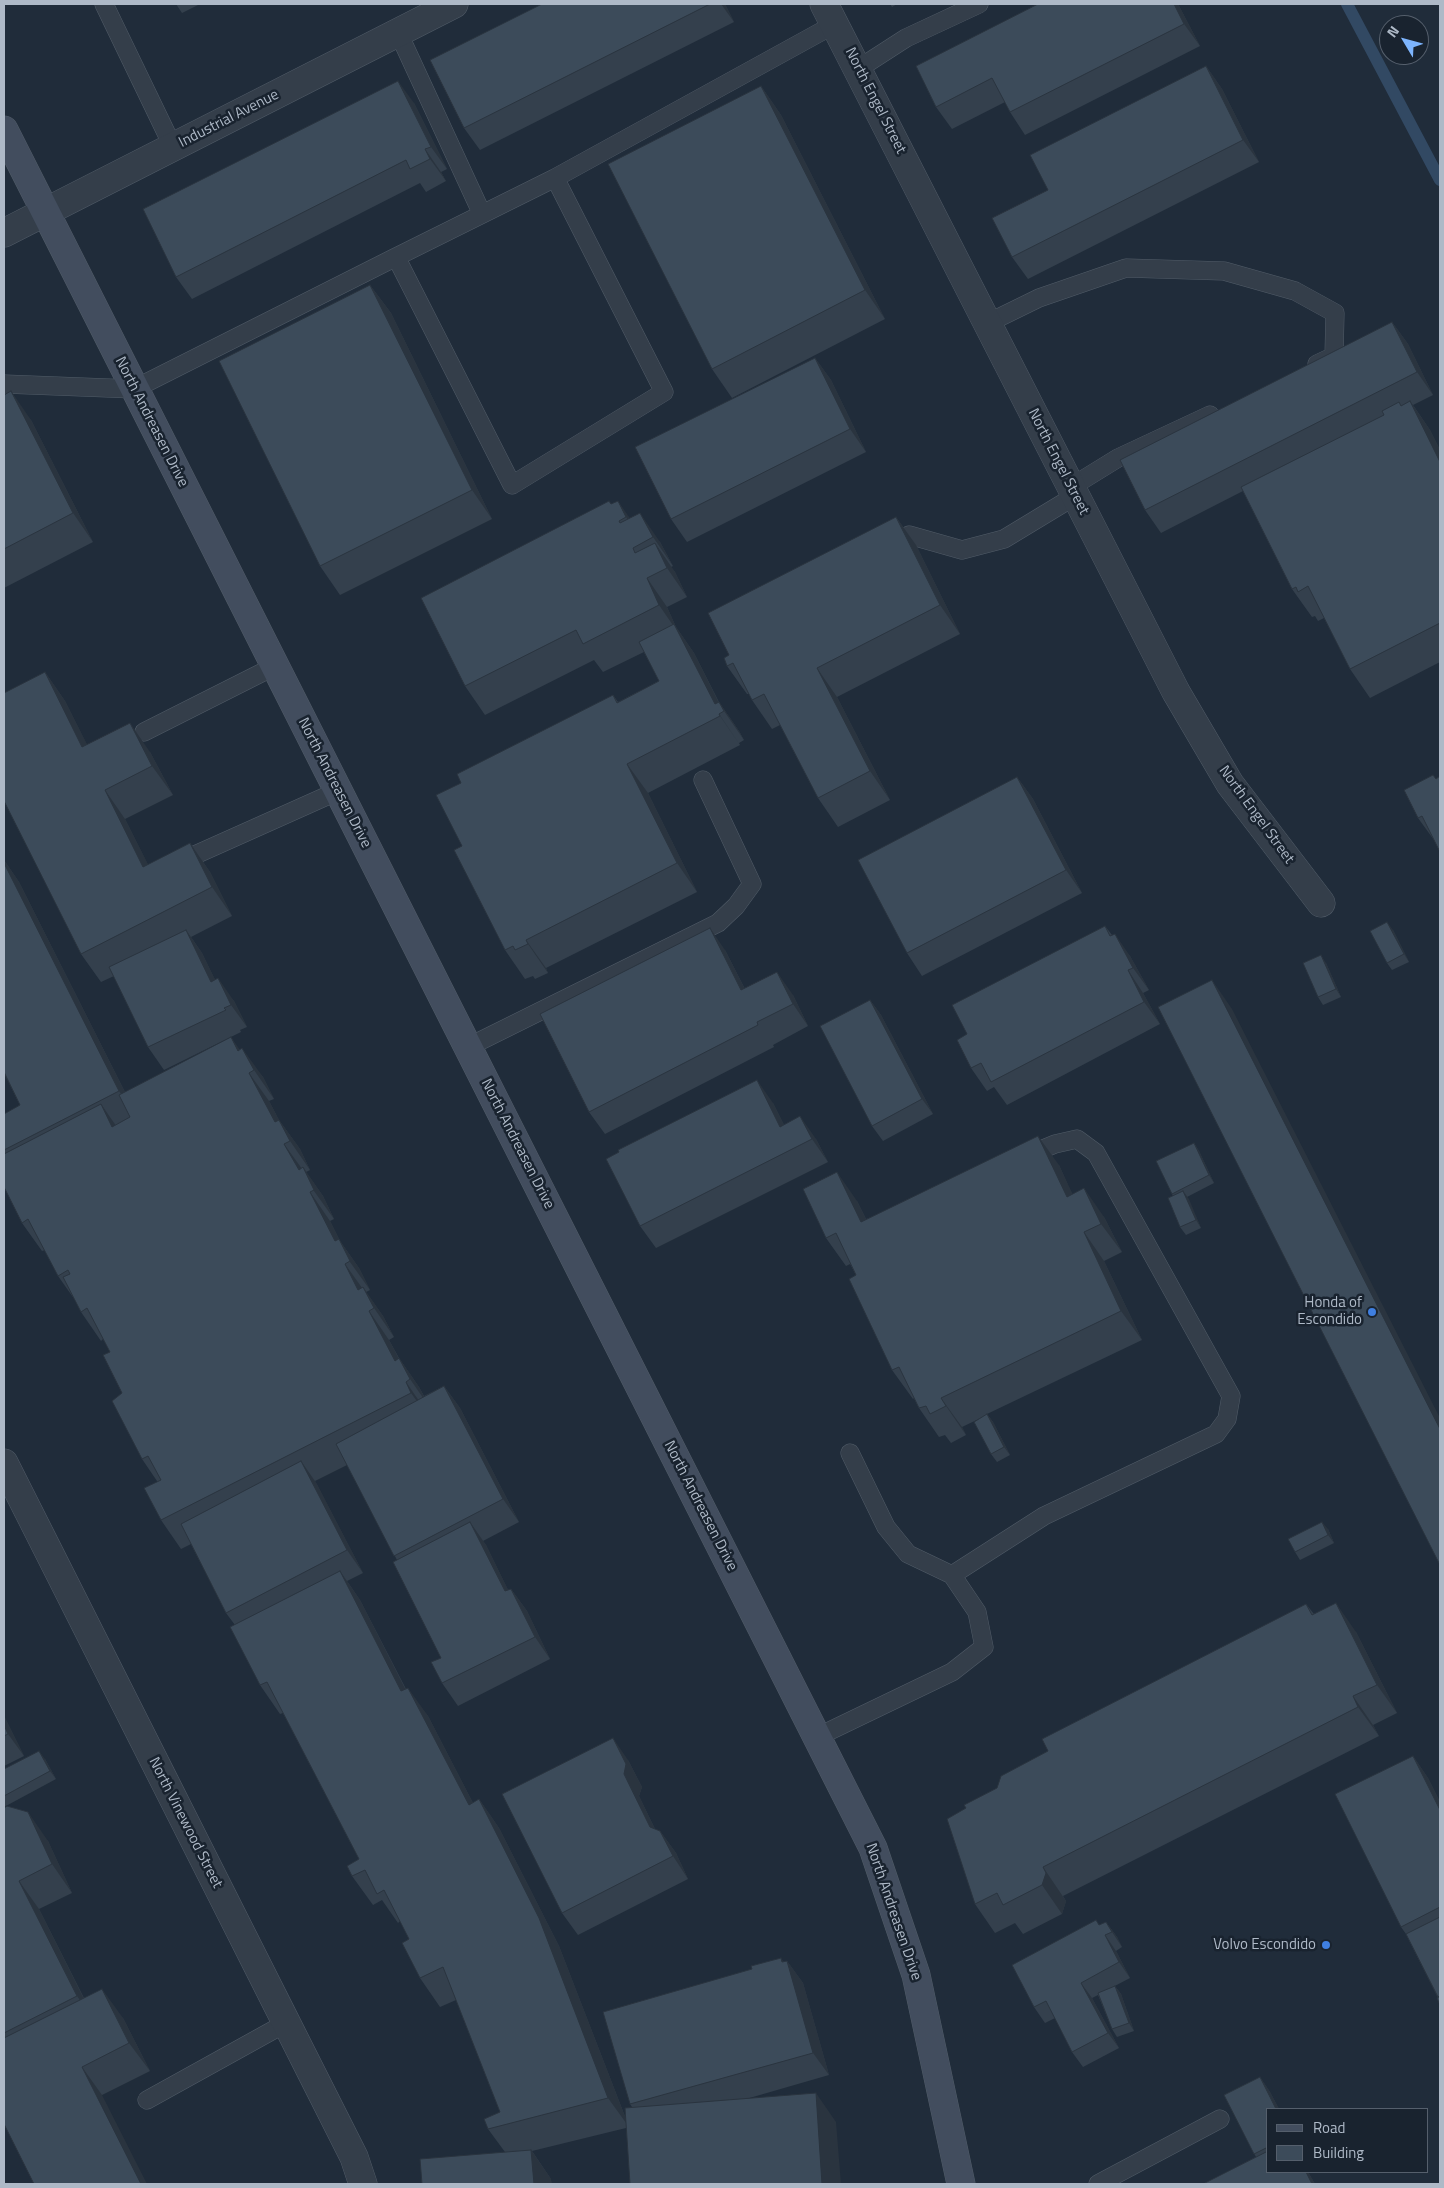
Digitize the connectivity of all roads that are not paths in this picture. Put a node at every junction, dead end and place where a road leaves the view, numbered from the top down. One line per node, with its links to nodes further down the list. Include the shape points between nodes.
1 (104, 4): 8 (lane)
2 (454, 4): 5 (street, Industrial Avenue)
3 (979, 4): 6 (lane, via 906,38)
4 (830, 14): 6 (street, North Engel Street); 9 (lane)
5 (398, 32): 8 (street, Industrial Avenue); 11 (lane)
6 (858, 68): 14 (street, North Engel Street)
7 (4, 130): 10 (street, North Andreasen Drive)
8 (173, 147): 10 (street, Industrial Avenue)
9 (555, 178): 11 (lane); 13 (lane, via 664,392 512,485)
10 (45, 213): 12 (street, Industrial Avenue); 17 (street, North Andreasen Drive)
11 (482, 214): 13 (lane)
12 (4, 233)
13 (396, 256): 17 (lane)
14 (988, 323): 15 (lane, via 1039,298 1126,268 1224,271 1295,291 1335,312 1334,356); 19 (street, North Engel Street)
15 (1298, 373)
16 (4, 384): 17 (lane)
17 (134, 389): 21 (street, North Andreasen Drive)
18 (1226, 407): 19 (lane, via 1118,458)
19 (1073, 491): 20 (lane, via 1004,539 962,550 909,535); 26 (street, North Engel Street, via 1176,692 1225,775)
20 (875, 552)
21 (275, 666): 22 (lane); 24 (street, North Andreasen Drive)
22 (144, 732)
23 (703, 780): 27 (lane, via 752,884 736,906 718,922)
24 (338, 791): 25 (lane); 27 (street, North Andreasen Drive)
25 (174, 864)
26 (1321, 902)
27 (468, 1047): 32 (street, North Andreasen Drive)
28 (1010, 1163): 31 (lane, via 1055,1144 1077,1139 1096,1153 1231,1396 1227,1419 1216,1434 1044,1516)
29 (850, 1452): 31 (lane, via 886,1527 908,1554)
30 (4, 1463): 33 (street, North Vinewood Street)
31 (952, 1574): 32 (lane, via 977,1612 984,1647 952,1672)
32 (817, 1737): 37 (street, North Andreasen Drive, via 873,1848 916,1975)
33 (286, 2023): 34 (lane); 36 (street, North Vinewood Street, via 354,2157)
34 (147, 2100)
35 (1220, 2119): 38 (lane)
36 (362, 2184)
37 (961, 2184)
38 (1098, 2184)

